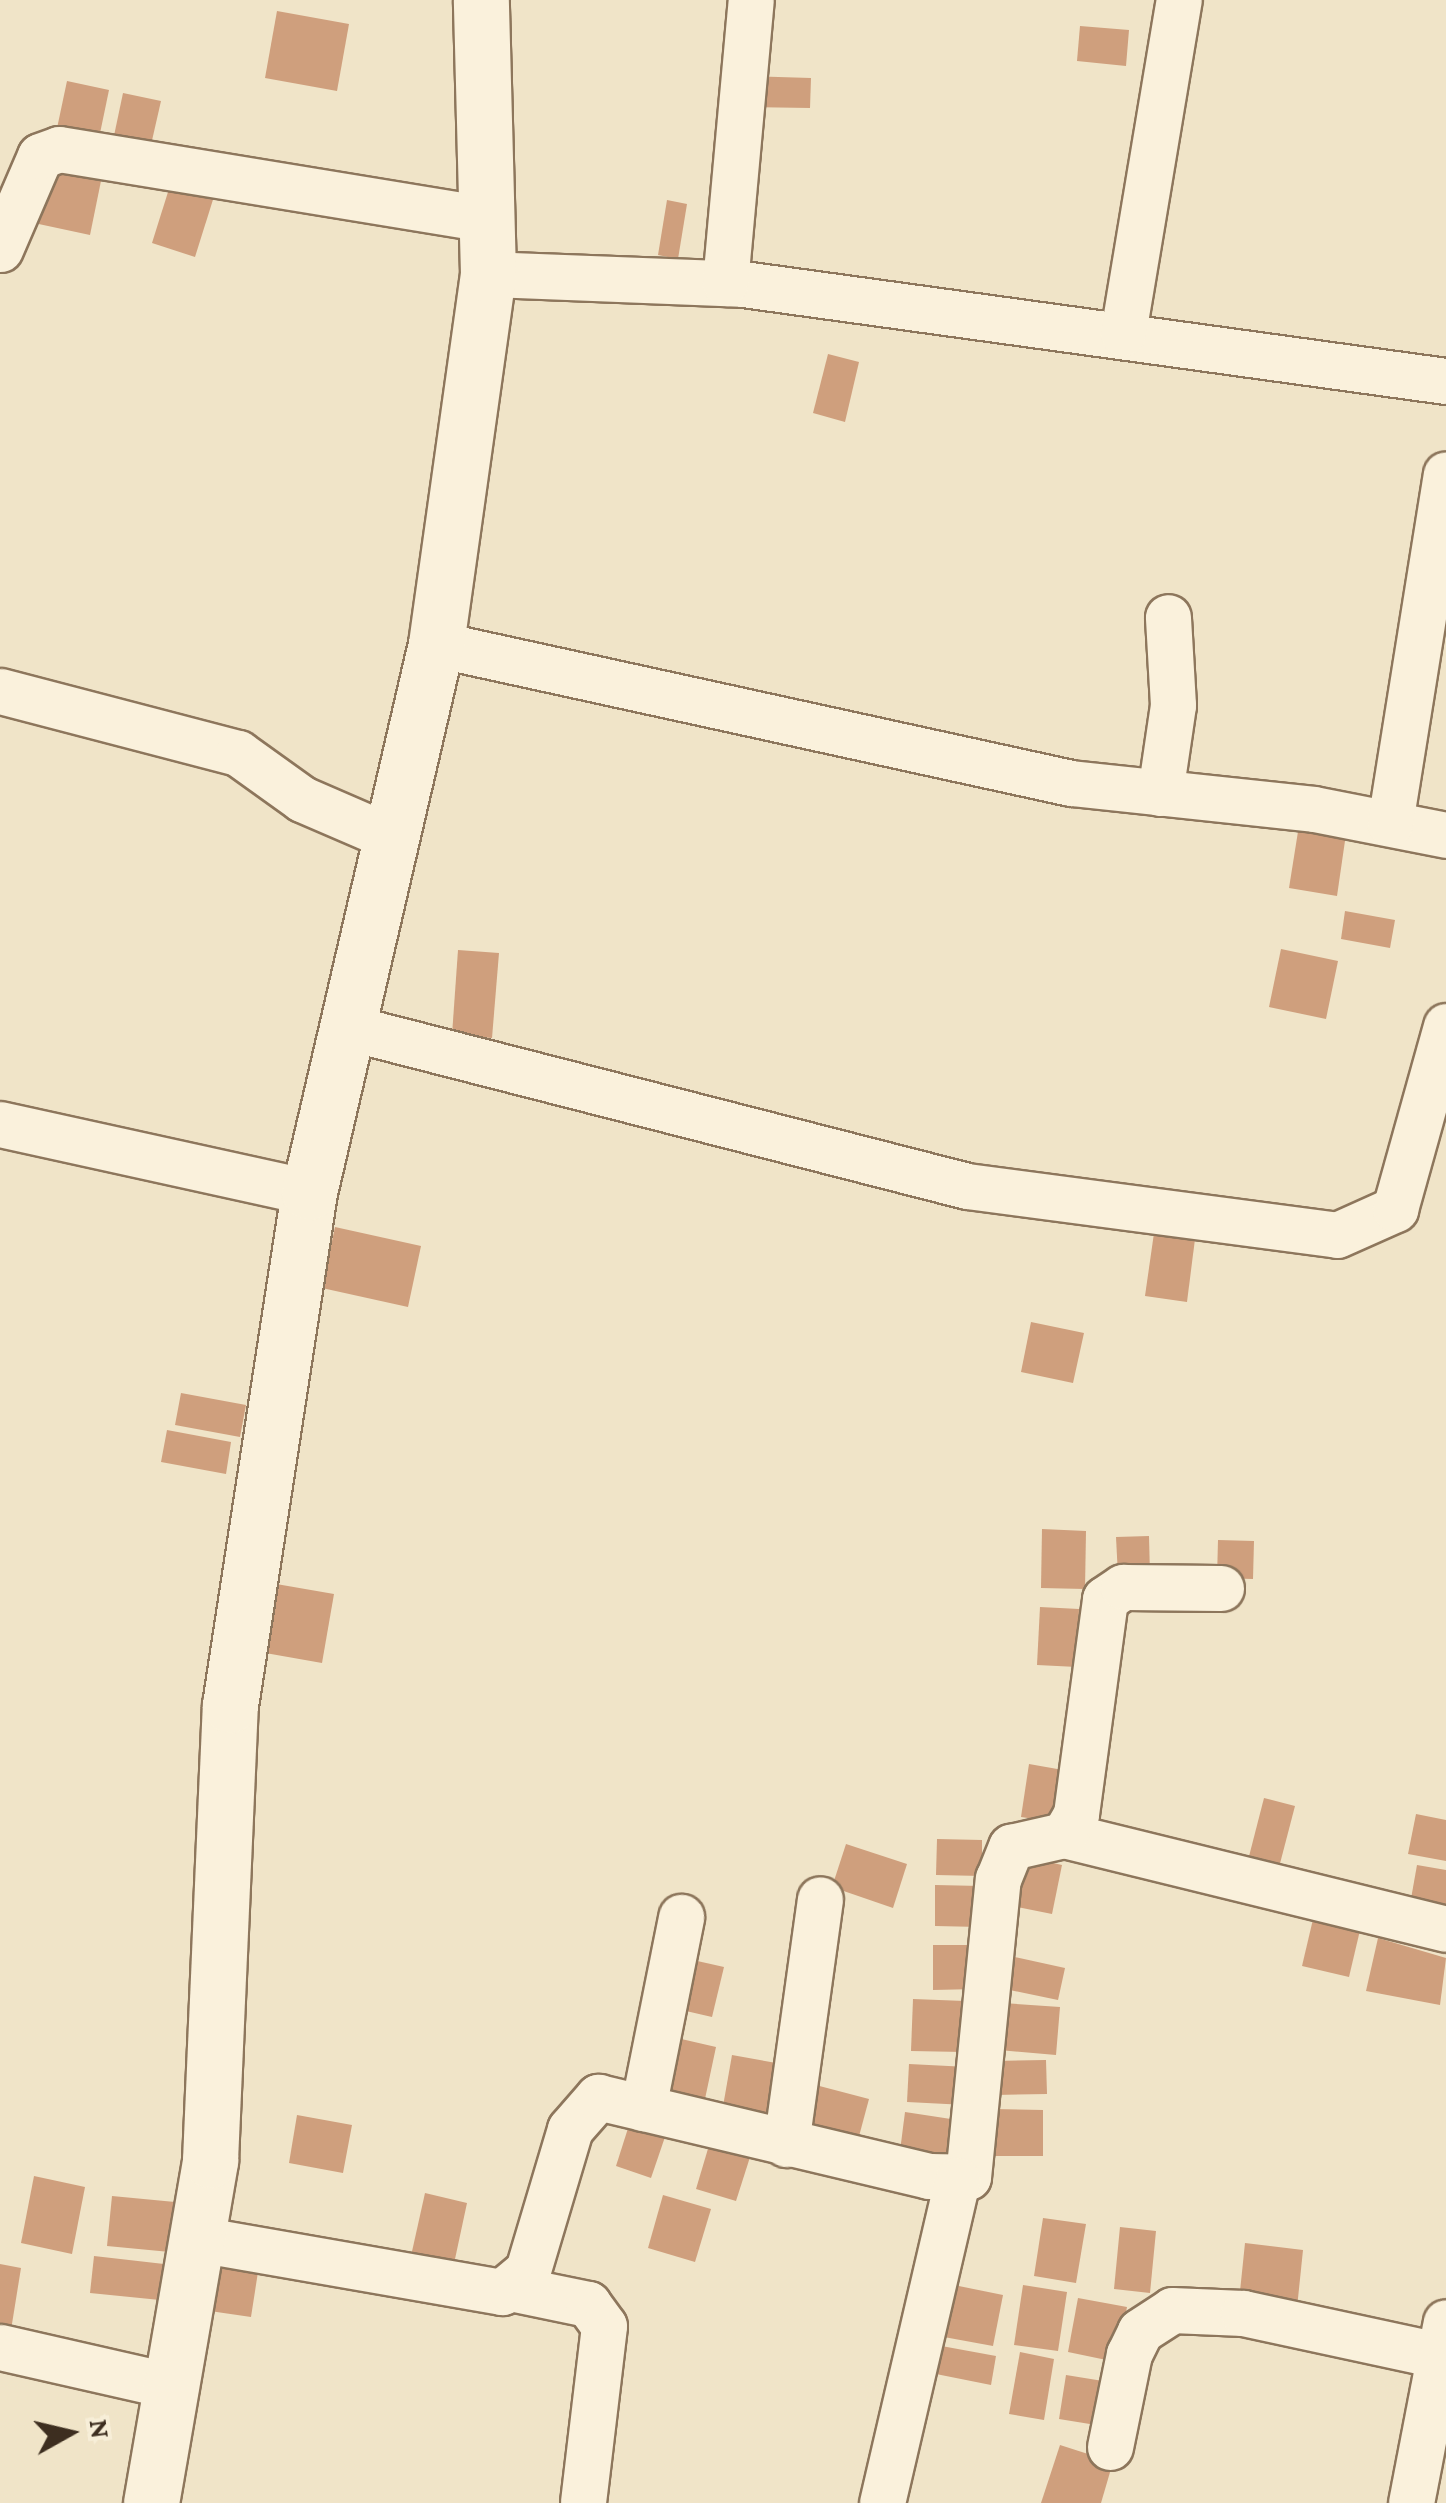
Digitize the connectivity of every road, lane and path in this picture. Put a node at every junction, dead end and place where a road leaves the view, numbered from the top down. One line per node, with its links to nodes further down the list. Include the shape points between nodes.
1 (480, 0): 4 (street)
2 (750, 0): 7 (street)
3 (1179, 0): 8 (street)
4 (486, 219): 5 (street, via 59,149 40,156); 6 (street)
5 (0, 249)
6 (488, 274): 7 (street); 12 (street)
7 (726, 283): 8 (street, via 964,320)
8 (1123, 332): 9 (street)
9 (1446, 381)
10 (1444, 496): 15 (street)
11 (1168, 617): 14 (street, via 1173,705)
12 (436, 644): 14 (street, via 1072,783); 17 (street)
13 (0, 691): 17 (street, via 238,753 316,807)
14 (1160, 792): 15 (street)
15 (1390, 822): 16 (street)
16 (1446, 835)
17 (392, 838): 19 (street)
18 (1446, 1026): 19 (street, via 1395,1209 1337,1236 967,1186)
19 (347, 1027): 21 (street)
20 (0, 1124): 21 (street)
21 (309, 1192): 30 (street, via 230,1705 210,2160)
22 (1222, 1588): 23 (street, via 1123,1587 1105,1599 1088,1764)
23 (1064, 1835): 26 (street); 29 (street, via 1004,1855 976,2163)
24 (820, 1899): 28 (street)
25 (680, 1917): 27 (street)
26 (1446, 1930)
27 (644, 2108): 28 (street); 31 (street, via 598,2098 583,2105 528,2270)
28 (786, 2144): 29 (street)
29 (957, 2180): 38 (street)
30 (198, 2239): 31 (street); 34 (street)
31 (510, 2288): 36 (street, via 588,2304 604,2326)
32 (1444, 2339): 35 (street, via 1243,2312 1172,2310 1140,2331 1128,2354); 39 (street)
33 (0, 2347): 34 (street)
34 (176, 2387): 37 (street)
35 (1110, 2447)
36 (584, 2502)
37 (151, 2503)
38 (882, 2503)
39 (1411, 2503)

